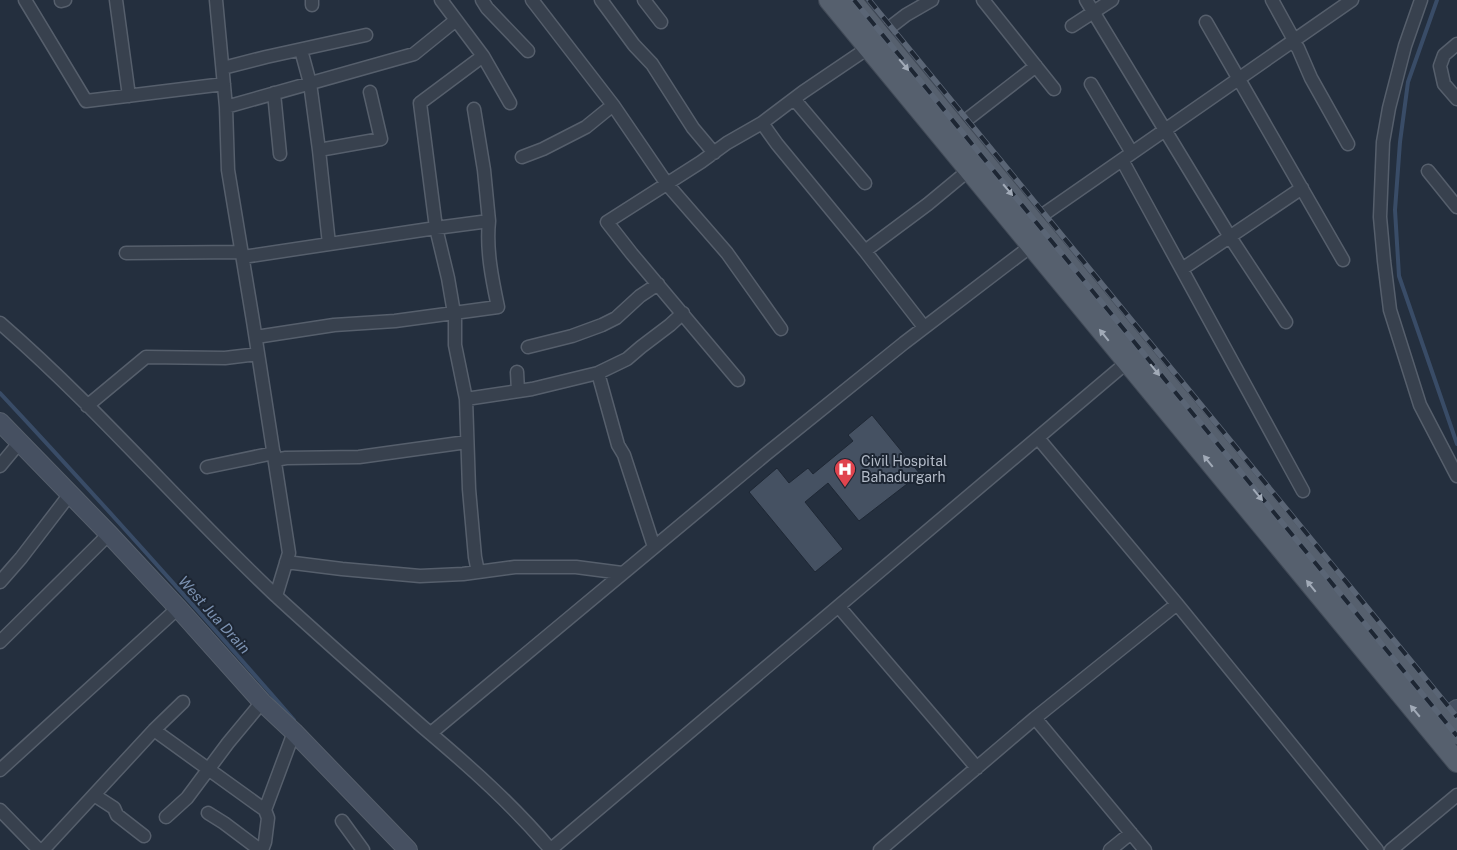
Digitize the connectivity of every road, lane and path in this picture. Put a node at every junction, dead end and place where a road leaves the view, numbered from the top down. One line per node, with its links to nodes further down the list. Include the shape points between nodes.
1 (25, 0): 41 (street, via 86,101)
2 (61, 0): 3 (street)
3 (65, 0)
4 (116, 0): 41 (street)
5 (216, 0): 33 (street)
6 (441, 0): 21 (street)
7 (482, 0): 30 (street)
8 (532, 0): 45 (street)
9 (601, 0): 53 (street, via 652,64 693,128)
10 (644, 0): 22 (street)
11 (828, 0): 27 (main road)
12 (851, 0): 27 (main road)
13 (930, 0): 27 (street)
14 (983, 0): 32 (street)
15 (1086, 0): 20 (street)
16 (1112, 0): 20 (street)
17 (1272, 0): 26 (street)
18 (1352, 0): 26 (street)
19 (1420, 0): 98 (street, via 1404,46 1389,108 1383,142 1380,217 1390,310 1420,405)
20 (1092, 12): 24 (street); 50 (street)
21 (456, 20): 31 (street); 35 (street, via 414,54)
22 (661, 22)
23 (1206, 22): 34 (street)
24 (1072, 26)
25 (366, 35): 29 (street)
26 (1293, 41): 34 (street); 51 (street)
27 (874, 42): 42 (street); 49 (main road, one-way to 49); 57 (main road)
28 (1457, 44): 43 (street, via 1444,55 1440,66 1444,84)
29 (301, 50): 33 (street); 35 (street)
30 (528, 51)
31 (483, 56): 44 (street); 65 (street, via 420,102)
32 (1036, 66): 38 (street); 49 (street)
33 (222, 68): 36 (street)
34 (1240, 78): 50 (street); 61 (street)
35 (310, 83): 40 (street); 52 (street)
36 (224, 84): 41 (street); 46 (street)
37 (1091, 84): 55 (street)
38 (1054, 90)
39 (370, 92): 52 (street, via 381,139)
40 (274, 93): 46 (street); 54 (street)
41 (130, 96)
42 (794, 98): 48 (street); 59 (street)
43 (1457, 99)
44 (510, 103)
45 (613, 105): 56 (street, via 586,127); 60 (street)
46 (226, 107): 71 (street, via 228,170)
47 (474, 109): 63 (street)
48 (762, 123): 53 (street); 69 (street)
49 (956, 128): 64 (main road, one-way to 64)
50 (1165, 130): 55 (street); 66 (street)
51 (1348, 144)
52 (319, 150): 67 (street)
53 (714, 153): 60 (street)
54 (280, 154)
55 (1127, 156): 64 (street); 73 (street)
56 (522, 157)
57 (969, 170): 68 (main road); 69 (street)
58 (1428, 171): 62 (street)
59 (865, 183)
60 (667, 184): 74 (street, via 607,222); 80 (street, via 727,253)
61 (1302, 188): 66 (street); 72 (street)
62 (1457, 206)
63 (489, 221): 65 (street); 76 (street, via 490,258 498,307)
64 (1034, 221): 84 (main road)
65 (436, 228): 67 (street); 76 (street)
66 (1230, 236): 73 (street); 77 (street)
67 (328, 244): 71 (street)
68 (1032, 246): 79 (street); 84 (main road, one-way to 68)
69 (865, 251): 79 (street)
70 (126, 253): 71 (street)
71 (243, 254): 81 (street)
72 (1343, 260)
73 (1182, 269): 99 (street)
74 (658, 284): 75 (street); 82 (street, via 616,318 602,325)
75 (683, 313): 86 (street, via 627,359); 87 (street)
76 (454, 314): 81 (street, via 395,322 334,325); 89 (street, via 455,345)
77 (1286, 322)
78 (0, 323): 90 (street)
79 (924, 327): 102 (street)
80 (781, 328)
81 (256, 337): 83 (street)
82 (528, 347)
83 (258, 354): 90 (street, via 225,358 146,357); 95 (street)
84 (1133, 357): 92 (street); 115 (main road, via 1391,656)
85 (517, 372): 88 (street)
86 (598, 373): 88 (street); 102 (street, via 618,445)
87 (738, 380)
88 (518, 391): 89 (street)
89 (466, 399): 93 (street)
90 (87, 406): 107 (street)
91 (0, 422): 94 (main road)
92 (1038, 438): 108 (street); 109 (street)
93 (467, 442): 95 (street, via 359,457); 104 (street, via 474,557)
94 (19, 443): 96 (street); 100 (main road)
95 (274, 456): 97 (street); 103 (street, via 289,553)
96 (0, 466)
97 (207, 467)
98 (1457, 476)
99 (1303, 491)
100 (70, 494): 101 (main road); 106 (street)
101 (109, 534): 110 (main road); 111 (street)
102 (654, 547): 105 (street)
103 (286, 562): 104 (street, via 420,576); 107 (street)
104 (478, 572): 105 (street, via 515,567 576,567)
105 (622, 574): 118 (street)
106 (0, 582)
107 (276, 596): 118 (street)
108 (1177, 604): 114 (street); 140 (street)
109 (838, 607): 120 (street); 136 (street)
110 (178, 608): 113 (main road); 121 (street)
111 (0, 642)
112 (183, 702): 116 (street)
113 (262, 702): 117 (main road); 122 (street)
114 (1035, 718): 120 (street); 130 (street)
115 (1449, 729): 119 (main road)
116 (154, 730): 122 (street); 123 (street)
117 (294, 732): 126 (street); 135 (main road)
118 (431, 733): 136 (street, via 482,778)
119 (1457, 762)
120 (977, 768): 137 (street)
121 (0, 770)
122 (208, 770): 126 (street); 128 (street, via 187,798)
123 (94, 795): 131 (street, via 114,808 117,815); 132 (street)
124 (1457, 795): 141 (street)
125 (0, 810): 132 (street)
126 (265, 810): 133 (street, via 268,818)
127 (208, 813): 133 (street)
128 (166, 817)
129 (342, 821): 134 (street)
130 (1131, 832): 138 (street); 139 (street)
131 (144, 836)
132 (41, 850)
133 (261, 850)
134 (363, 850)
135 (408, 850)
136 (551, 850)
137 (880, 850)
138 (1110, 850)
139 (1145, 850)
140 (1377, 850)
141 (1391, 850)

